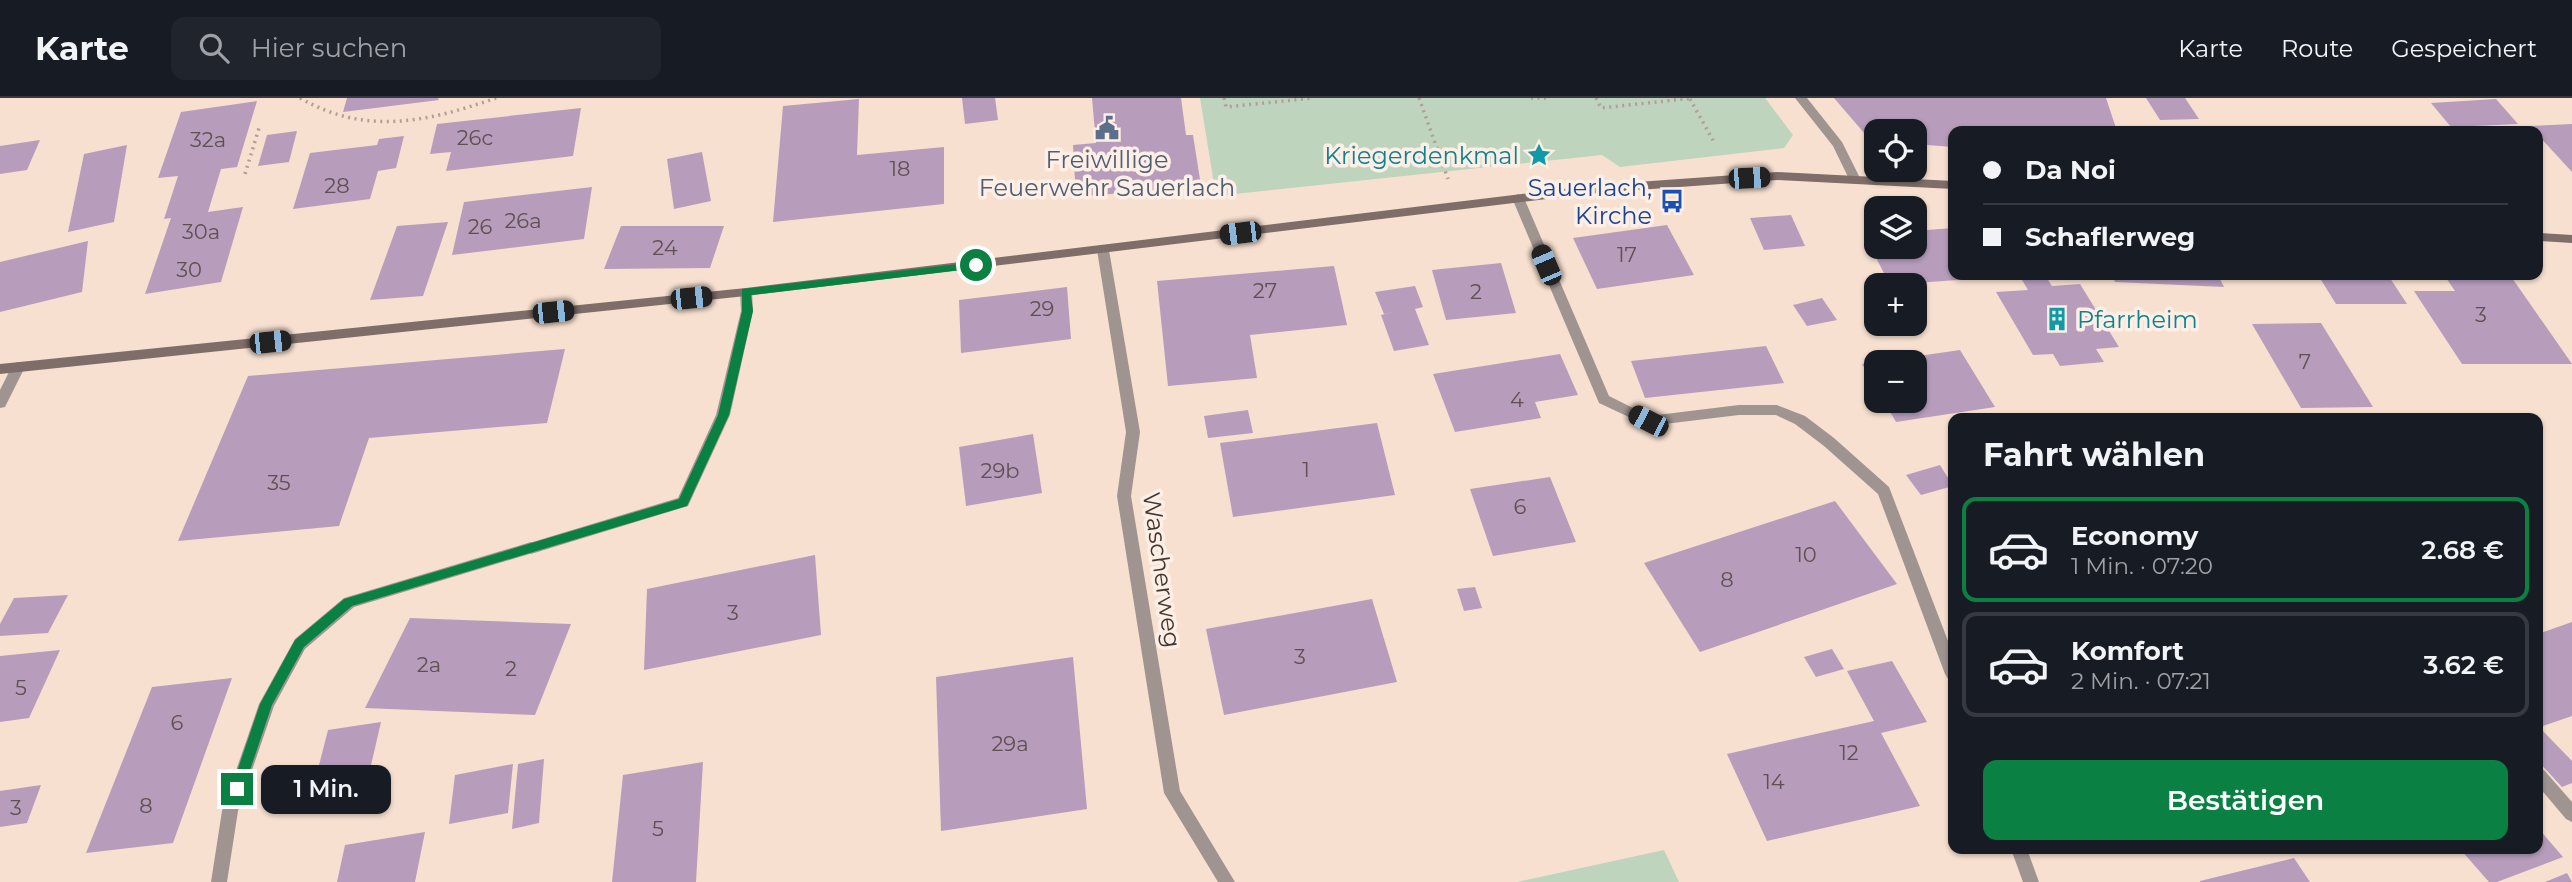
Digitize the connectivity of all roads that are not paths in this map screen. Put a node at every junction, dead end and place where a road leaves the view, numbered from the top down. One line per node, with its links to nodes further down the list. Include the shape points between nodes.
1 (1801, 98): 2 (street, via 1838,145)
2 (1854, 178): 3 (main road); 4 (main road, via 1777,176)
3 (1948, 185)
4 (1518, 198): 7 (main road); 12 (street, via 1604,399 1648,421 1739,410 1777,410 1800,420 1884,491)
5 (2543, 237): 6 (main road)
6 (2572, 239)
7 (1103, 250): 8 (main road); 17 (street, Wascherweg, via 1133,432 1124,496 1172,793)
8 (746, 292): 9 (main road); 16 (street, via 747,311 723,415 683,502 348,602 300,644 267,704 230,811)
9 (18, 367): 10 (main road); 11 (street)
10 (0, 369)
11 (0, 404)
12 (1948, 661)
13 (2543, 781): 14 (street)
14 (2572, 814)
15 (2021, 854): 18 (street)
16 (219, 882)
17 (1227, 882)
18 (2031, 882)

